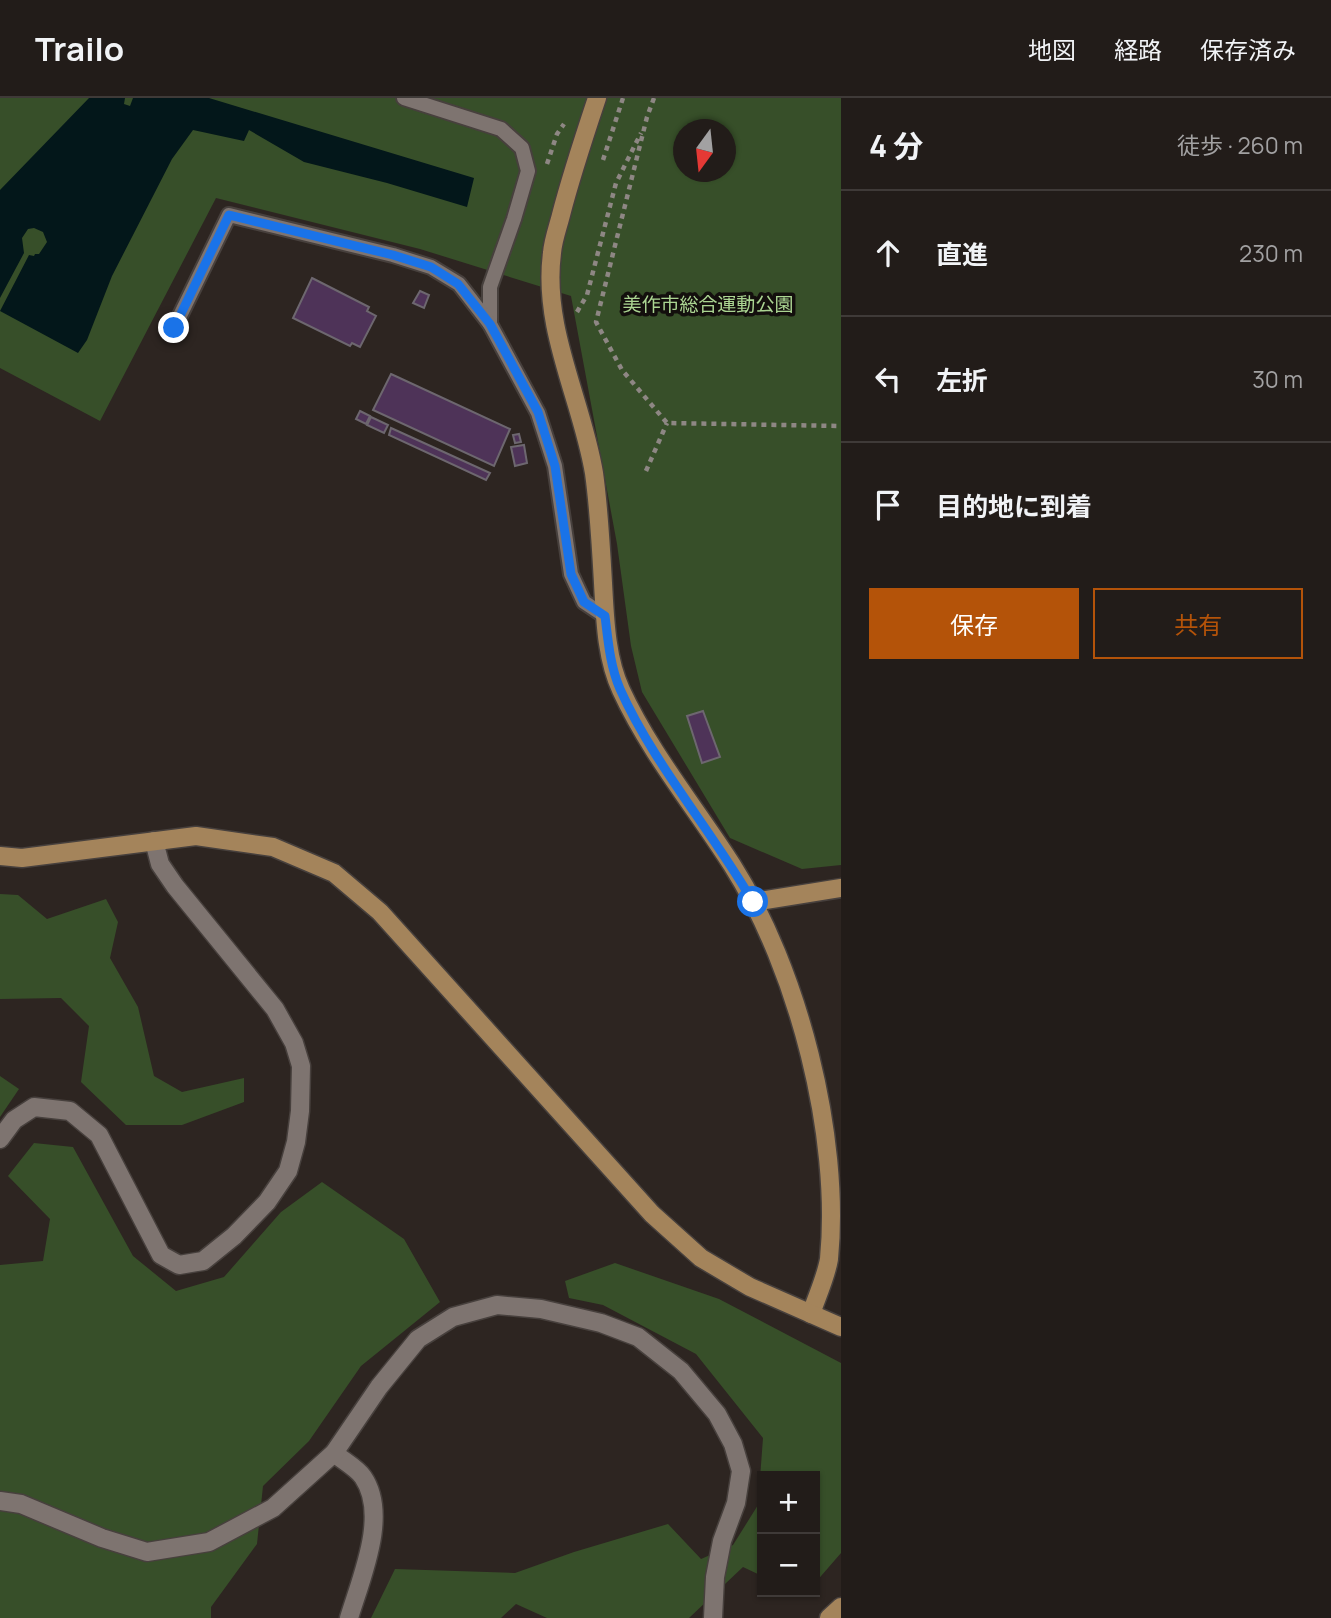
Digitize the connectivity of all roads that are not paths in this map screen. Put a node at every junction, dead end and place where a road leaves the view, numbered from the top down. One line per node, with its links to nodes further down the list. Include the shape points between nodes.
1 (404, 98): 3 (lane, via 501,129 522,148 528,171 490,287)
2 (597, 98): 5 (street, via 552,253 551,303 594,473)
3 (490, 324): 4 (lane, via 458,284 431,267 229,215); 5 (lane, via 538,412 555,466 571,574 584,602)
4 (174, 328)
5 (605, 616): 9 (street, via 620,688 648,741)
6 (154, 841): 7 (street, via 22,858); 10 (street, via 160,864 175,886 275,1009 295,1043 301,1066 300,1111 288,1171 267,1202 234,1236 203,1261 179,1265 161,1255 99,1135 70,1111 34,1107 14,1120); 11 (street, via 196,835 273,847 334,873 380,912 652,1214 701,1258 750,1287)
7 (0, 856)
8 (841, 888): 9 (street)
9 (753, 902): 11 (street, via 779,957 807,1041 821,1089 831,1152 829,1262)
10 (0, 1139)
11 (811, 1314): 12 (street)
12 (841, 1328)
13 (334, 1453): 14 (street, via 273,1508 209,1542 147,1552 21,1504); 16 (street, via 363,1476 375,1511 371,1547); 17 (street, via 418,1339 453,1317 497,1305 541,1308 638,1337 681,1371 717,1414 741,1471 715,1577)
14 (0, 1501)
15 (841, 1607): 18 (street)
16 (349, 1618)
17 (713, 1618)
18 (829, 1618)

